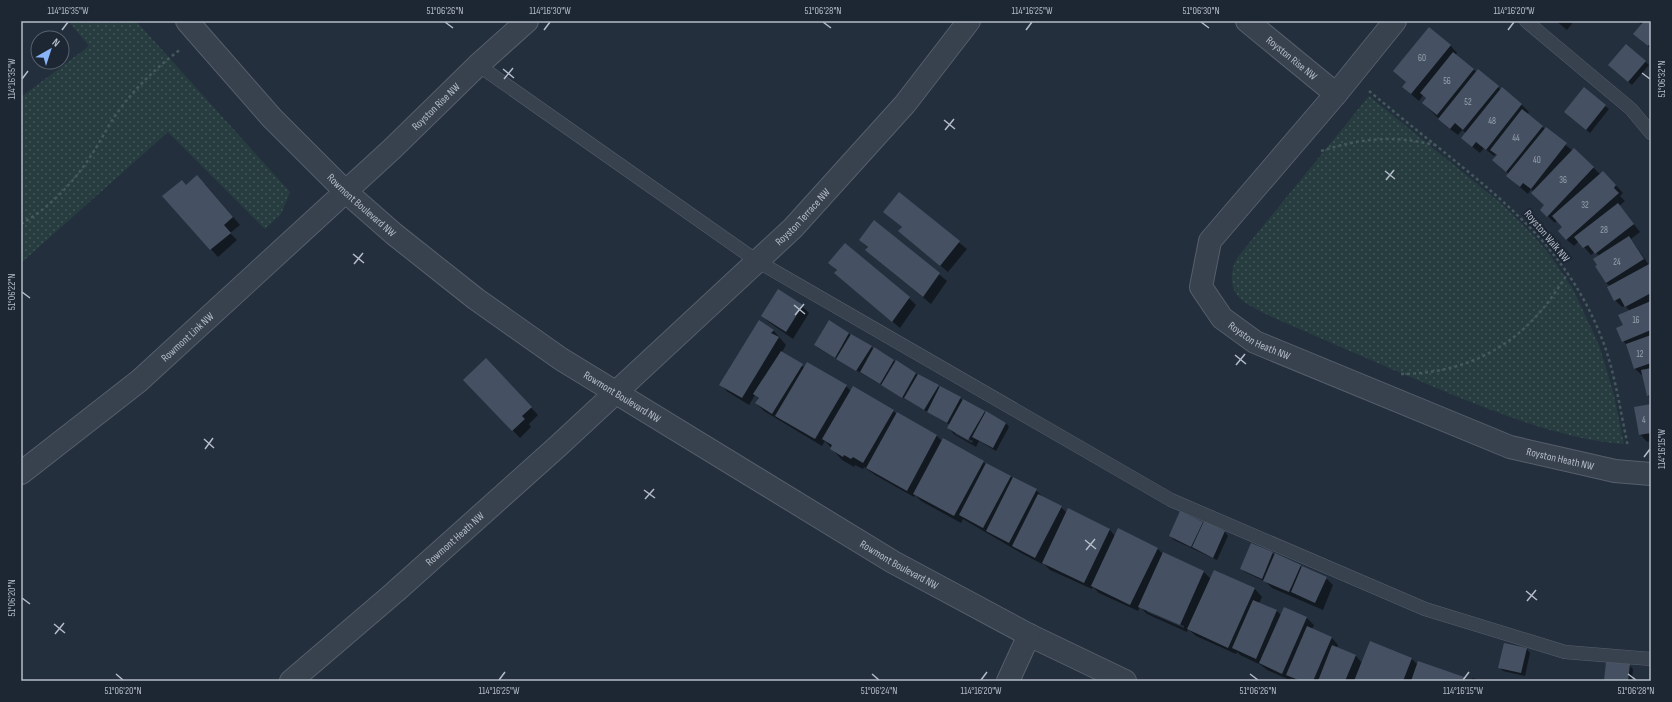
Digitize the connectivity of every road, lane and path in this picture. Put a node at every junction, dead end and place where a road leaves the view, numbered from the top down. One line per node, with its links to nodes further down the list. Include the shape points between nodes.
1 (187, 21): 14 (street, Rowmont Boulevard NW, via 272,118)
2 (527, 21): 8 (street, Royston Rise NW)
3 (969, 21): 16 (street, Royston Terrace NW, via 905,104 793,228)
4 (1247, 21): 10 (street, Royston Rise NW)
5 (1395, 21): 10 (street, Royston Heath NW)
6 (1526, 21): 11 (lane, via 1631,109)
7 (173, 55): 15 (path, via 146,78 119,110 83,167 63,191)
8 (478, 65): 14 (street, Royston Rise NW, via 392,149); 16 (lane)
9 (1368, 90): 12 (path, Royston Walk NW)
10 (1336, 94): 22 (street, Royston Heath NW, via 1210,241 1201,287 1222,318 1255,342 1510,447 1615,471)
11 (1651, 133)
12 (1436, 146): 13 (path, via 1412,140 1371,138); 17 (path, Royston Walk NW, via 1524,219)
13 (1319, 151)
14 (345, 190): 19 (street, Rowmont Boulevard NW, via 394,234 476,299 561,359); 21 (street, Rowmont Link NW, via 139,381)
15 (21, 224)
16 (757, 261): 19 (street, Royston Terrace NW); 24 (lane, via 1171,500 1425,609 1565,652)
17 (1568, 273): 18 (path, via 1539,314 1496,350 1458,366); 20 (path, Royston Walk NW, via 1605,347 1616,385)
18 (1396, 374)
19 (616, 393): 23 (street, Rowmont Boulevard NW, via 893,562); 25 (street, Rowmont Heath NW, via 395,592)
20 (1629, 449)
21 (21, 473)
22 (1651, 474)
23 (1029, 635): 26 (street); 27 (street, Rowmont Boulevard NW)
24 (1651, 659)
25 (291, 681)
26 (1008, 681)
27 (1125, 681)

